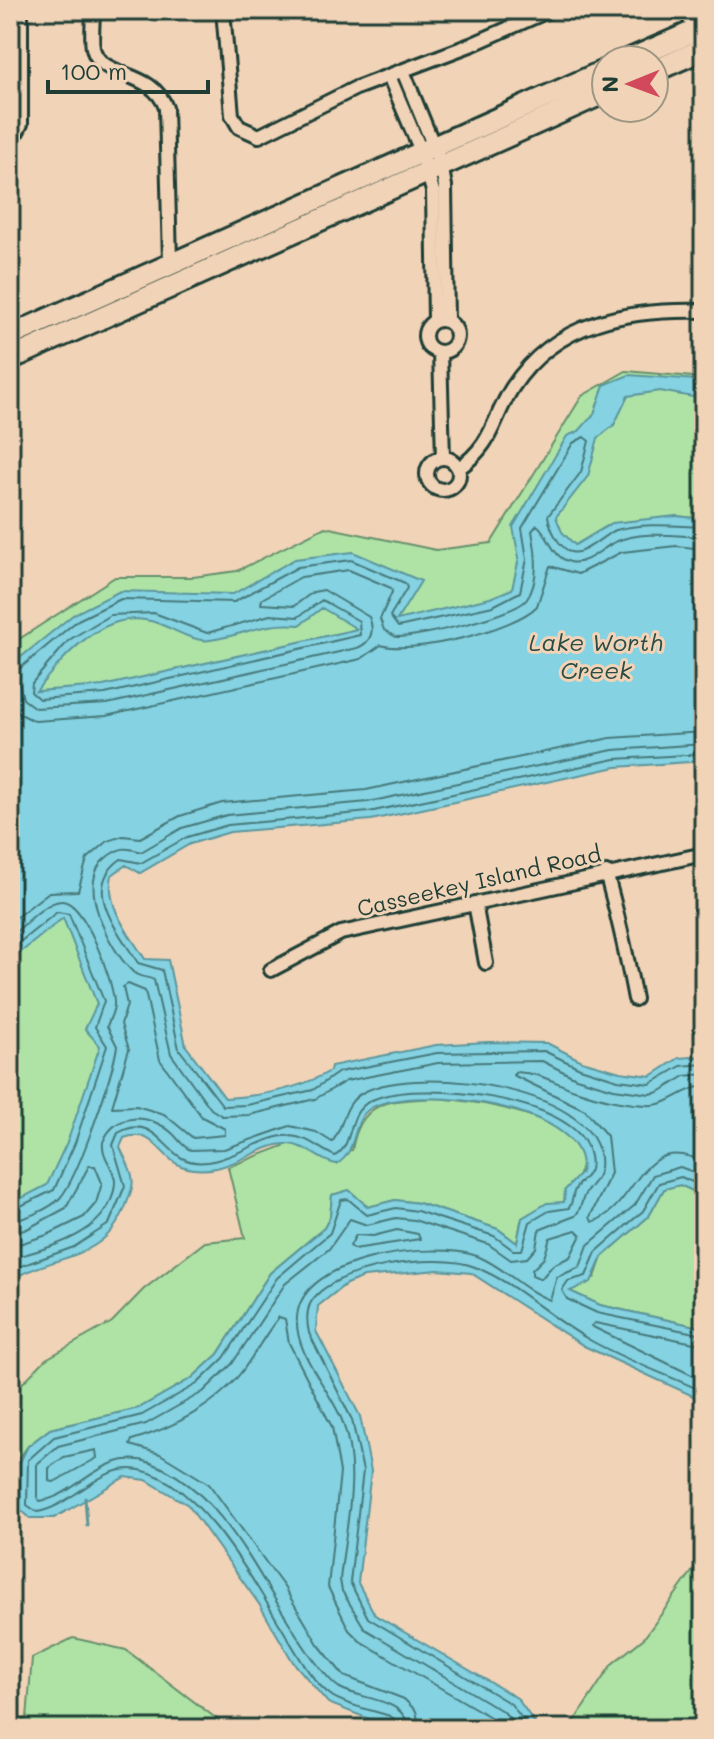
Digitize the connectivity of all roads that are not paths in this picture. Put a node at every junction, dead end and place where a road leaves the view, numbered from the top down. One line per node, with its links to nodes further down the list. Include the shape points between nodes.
1 (21, 10): 16 (street, via 21,124)
2 (93, 10): 19 (street, via 93,50 107,67 154,87 166,108)
3 (223, 10): 11 (street, via 230,109 239,127 251,135 267,135)
4 (550, 10): 10 (street)
5 (678, 10): 7 (street)
6 (687, 10): 7 (street)
7 (701, 39): 8 (main road); 9 (main road)
8 (670, 48)
9 (670, 60)
10 (403, 71): 11 (street); 13 (street)
11 (389, 76): 15 (street)
12 (590, 78): 17 (main road)
13 (414, 98): 15 (street); 17 (street)
14 (590, 98): 17 (main road)
15 (401, 104): 17 (street)
16 (10, 145)
17 (431, 158): 18 (main road); 20 (main road); 23 (street, via 445,186)
18 (320, 196): 19 (main road); 20 (main road, via 279,224 187,266)
19 (170, 262): 22 (main road)
20 (170, 286): 27 (main road)
21 (704, 311): 29 (street, via 624,314 570,333 514,386 485,447)
22 (57, 313): 24 (main road); 25 (main road, via 53,328)
23 (441, 321): 26 (street, via 427,329 426,341); 26 (street, via 455,328 457,338)
24 (10, 336)
25 (10, 349)
26 (440, 352): 28 (street)
27 (10, 359)
28 (443, 458): 29 (street); 29 (street, via 429,467 428,479 434,486 451,487)
29 (458, 469)
30 (704, 854): 31 (street, Casseekey Island Road)
31 (606, 873): 32 (street, Casseekey Island Road); 35 (street)
32 (475, 903): 33 (street); 34 (street, Casseekey Island Road, via 341,933)
33 (486, 963)
34 (271, 970)
35 (635, 999)

